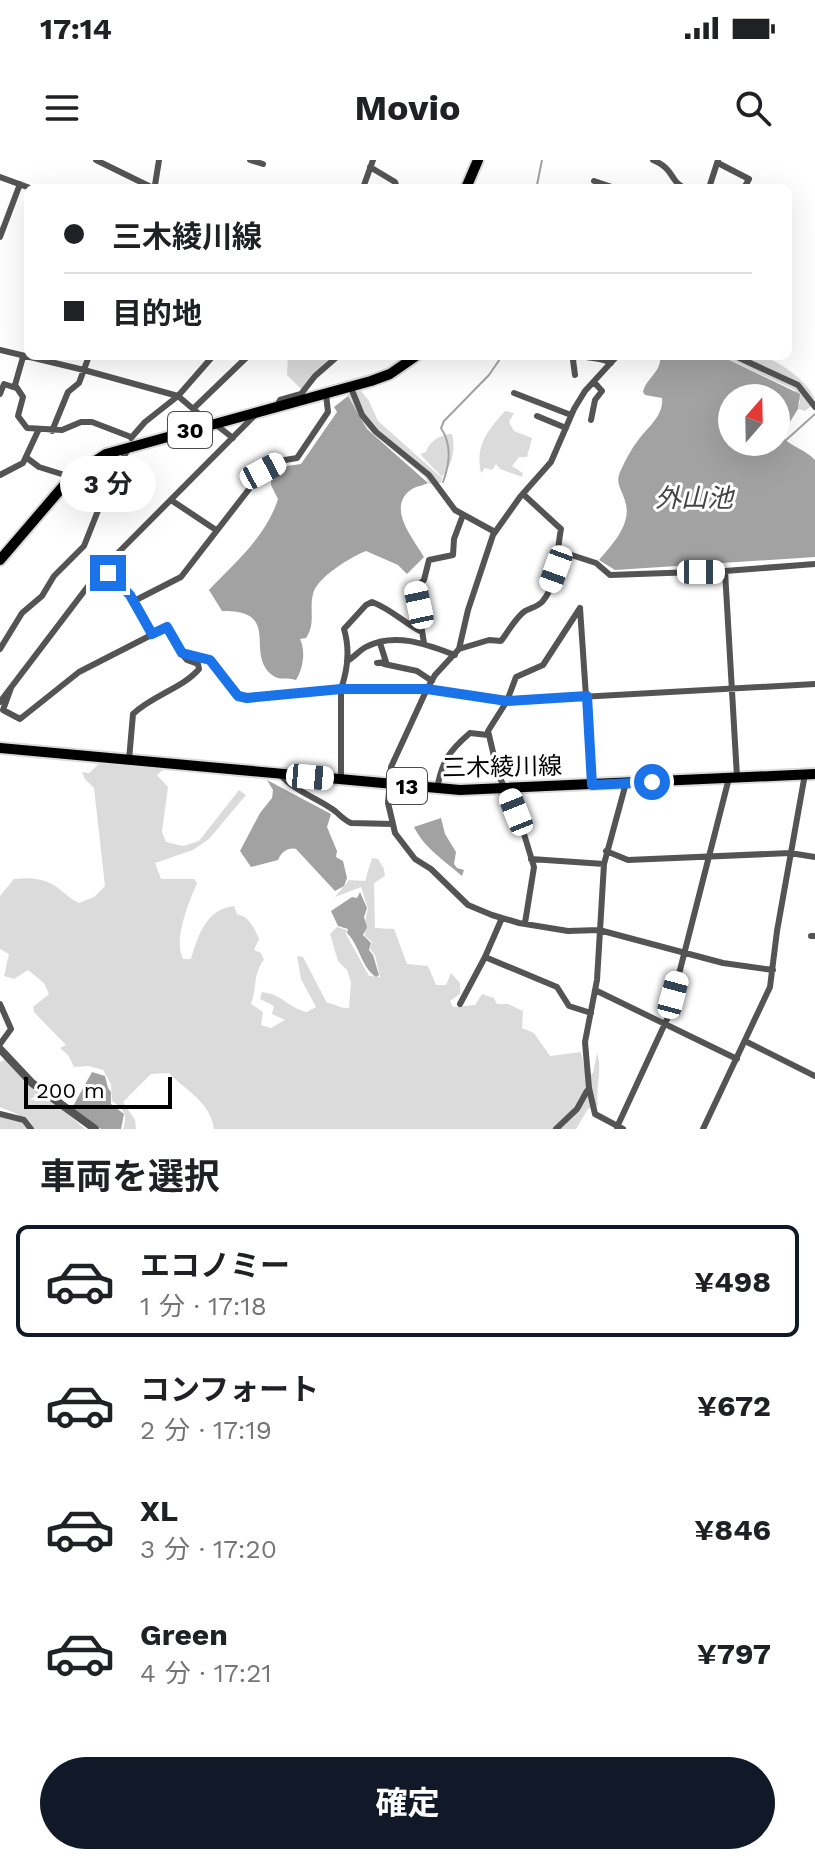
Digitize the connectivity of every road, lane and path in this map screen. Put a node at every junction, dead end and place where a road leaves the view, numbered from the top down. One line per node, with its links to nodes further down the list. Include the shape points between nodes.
1 (96, 160): 13 (street)
2 (159, 160): 14 (street)
3 (250, 160): 7 (street)
4 (478, 160): 17 (main road)
5 (653, 160): 10 (street, via 669,168)
6 (718, 161): 21 (street); 22 (street, via 749,179)
7 (263, 164)
8 (371, 164): 15 (street); 16 (street)
9 (0, 177): 12 (street)
10 (673, 180): 19 (street); 20 (street)
11 (594, 181): 18 (street)
12 (20, 184): 23 (street); 24 (street)
13 (148, 184)
14 (155, 184)
15 (364, 184)
16 (396, 184)
17 (468, 184)
18 (603, 184)
19 (672, 184)
20 (679, 184)
21 (710, 184)
22 (743, 184)
23 (24, 186)
24 (0, 237)
25 (0, 350): 26 (street)
26 (23, 357): 41 (street)
27 (37, 360): 38 (street)
28 (88, 360): 38 (street)
29 (210, 360): 46 (street)
30 (244, 360): 49 (street)
31 (333, 360): 48 (street, via 301,394 280,400)
32 (410, 360): 42 (main road, 30, via 390,374)
33 (573, 360): 39 (street)
34 (605, 360): 37 (street)
35 (614, 360): 37 (street)
36 (744, 360): 47 (street, via 798,385)
37 (611, 363): 40 (street)
38 (84, 370): 46 (street); 57 (street)
39 (575, 375)
40 (594, 382): 51 (street); 53 (street, via 602,391)
41 (16, 388): 44 (street, via 4,384); 56 (street, via 23,397 20,420)
42 (351, 388): 45 (main road, 30); 65 (street, via 367,422 429,475)
43 (514, 393): 51 (street)
44 (0, 394)
45 (326, 394): 48 (main road, 30); 66 (street, via 328,412 304,450 294,460 263,471)
46 (178, 396): 49 (street); 59 (street, via 145,422)
47 (815, 407)
48 (275, 408): 50 (main road, 30)
49 (193, 409): 54 (street)
50 (256, 413): 54 (main road, 30); 58 (street)
51 (571, 415): 55 (street)
52 (537, 416): 55 (street)
53 (591, 420)
54 (213, 424): 58 (street); 59 (main road, 30)
55 (566, 428): 63 (street, via 551,462)
56 (38, 431): 57 (street); 60 (street)
57 (52, 431): 59 (street, via 92,422)
58 (233, 438): 64 (street)
59 (131, 443): 62 (main road, 30); 78 (street, via 84,546 22,613)
60 (27, 458): 61 (street); 62 (street)
61 (0, 475)
62 (71, 477): 69 (main road, 30)
63 (523, 494): 67 (street); 68 (street, via 561,529)
64 (171, 500): 66 (street); 71 (street)
65 (463, 515): 67 (street); 74 (street, via 453,555 429,560 424,580 415,588)
66 (216, 530): 73 (street, via 181,577)
67 (495, 532): 79 (street)
68 (556, 550): 72 (street, via 596,563 610,575); 79 (street, via 556,569 541,602 526,610 501,641)
69 (0, 560)
70 (815, 564): 72 (street)
71 (103, 568): 73 (street); 84 (street)
72 (725, 571): 87 (street)
73 (134, 601): 75 (street)
74 (422, 632): 77 (street); 81 (street, via 385,607 369,603 344,629)
75 (152, 634): 80 (street, via 167,627); 84 (street, via 79,672 20,719 3,710)
76 (380, 643): 77 (street); 81 (street); 82 (street, via 381,664 405,667)
77 (424, 643): 79 (street)
78 (0, 649)
79 (457, 652): 82 (street)
80 (182, 653): 85 (street, via 210,660 242,698); 93 (street, via 199,669 133,714)
81 (347, 661): 85 (street)
82 (432, 681): 86 (street)
83 (815, 684): 87 (street)
84 (11, 688): 90 (street)
85 (341, 689): 86 (street); 97 (street)
86 (427, 689): 89 (street); 99 (street, via 391,767)
87 (733, 690): 88 (street); 96 (street)
88 (587, 696): 89 (street); 89 (street, via 580,608 543,665 516,677); 100 (street)
89 (507, 701): 91 (street)
90 (0, 702)
91 (488, 735): 101 (street, via 470,733 448,754); 102 (street)
92 (0, 748): 93 (main road, 三木綾川線 / 13)
93 (129, 760): 94 (main road, 三木綾川線 / 13)
94 (280, 774): 97 (main road, 三木綾川線 / 13); 103 (street, via 291,787 351,823)
95 (810, 774): 96 (main road, 三木綾川線 / 13); 105 (street)
96 (733, 778): 98 (main road, 三木綾川線 / 13); 106 (street)
97 (341, 780): 99 (main road, 三木綾川線 / 13)
98 (626, 783): 100 (main road, 三木綾川線 / 13); 104 (street)
99 (389, 785): 101 (main road, 三木綾川線 / 13); 103 (street)
100 (592, 785): 102 (main road, 三木綾川線 / 13)
101 (437, 789): 102 (main road, 三木綾川線 / 13)
102 (507, 790): 108 (street)
103 (393, 824): 110 (street, via 415,859 468,905)
104 (606, 851): 106 (street, via 628,860); 109 (street)
105 (790, 853): 106 (street); 107 (street); 115 (street)
106 (710, 856): 113 (street)
107 (815, 857)
108 (531, 859): 109 (street); 111 (street, via 534,871)
109 (604, 864): 112 (street)
110 (502, 918): 111 (street); 114 (street)
111 (525, 923): 112 (street)
112 (599, 930): 113 (street); 116 (street)
113 (685, 952): 115 (street); 120 (street)
114 (485, 957): 118 (street); 119 (street, via 557,987 569,1006)
115 (773, 970): 121 (street)
116 (595, 990): 119 (street); 120 (street)
117 (0, 1004): 122 (street, via 11,1029)
118 (460, 1004)
119 (591, 1013): 125 (street, via 585,1042)
120 (665, 1024): 123 (street); 127 (street)
121 (745, 1041): 123 (street); 124 (street)
122 (0, 1048): 129 (street, via 32,1083)
123 (737, 1059): 131 (street)
124 (815, 1076)
125 (589, 1088): 127 (street, via 595,1114); 130 (street)
126 (0, 1114): 128 (street, via 24,1120)
127 (620, 1128)
128 (31, 1129)
129 (95, 1129)
130 (556, 1129)
131 (703, 1129)

